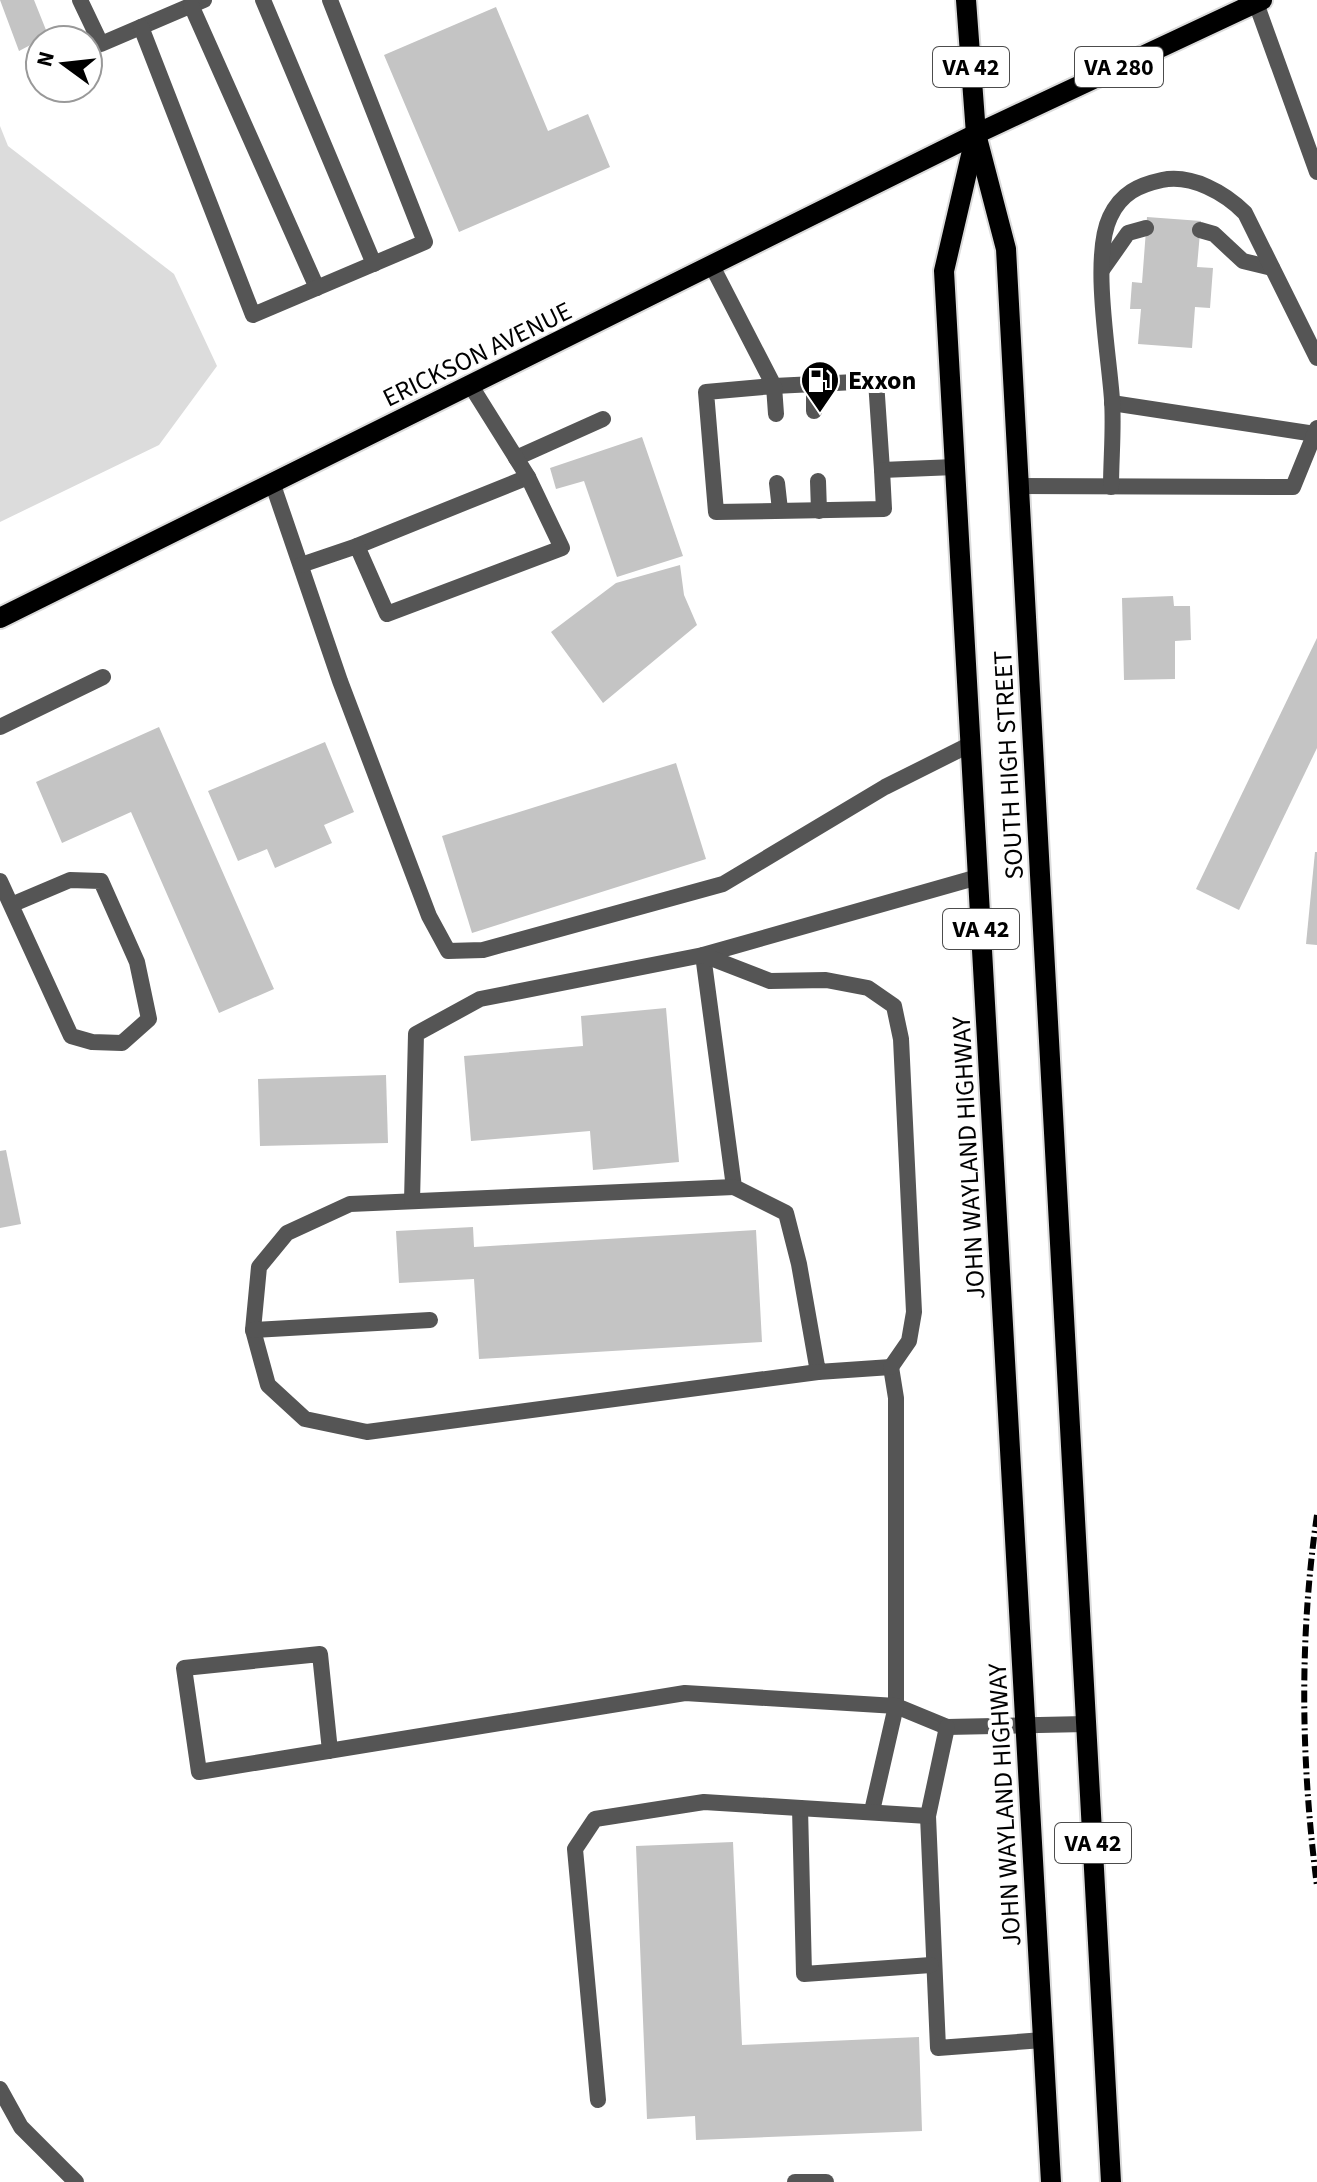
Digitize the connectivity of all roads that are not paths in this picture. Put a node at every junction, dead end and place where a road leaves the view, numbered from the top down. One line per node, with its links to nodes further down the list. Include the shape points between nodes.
1 (80, 0): 7 (lane, via 101,44)
2 (263, 0): 12 (lane)
3 (330, 0): 12 (lane, via 425,242)
4 (966, 0): 8 (main road, SOUTH HIGH STREET / VA 42)
5 (1259, 1): 8 (main road, VA 280); 9 (lane)
6 (198, 3): 7 (lane); 16 (lane)
7 (141, 27): 16 (lane, via 253,315)
8 (976, 134): 13 (main road, ERICKSON AVENUE); 27 (main road, JOHN WAYLAND HIGHWAY / VA 42, via 944,271); 33 (main road, SOUTH HIGH STREET / VA 42, via 1006,249)
9 (1317, 172)
10 (1146, 228): 15 (lane, via 1128,233)
11 (1200, 230): 14 (lane, via 1214,234 1243,261)
12 (374, 264): 16 (lane)
13 (712, 266): 19 (main road, ERICKSON AVENUE); 20 (lane)
14 (1272, 268): 15 (lane, via 1245,213 1229,197 1170,179 1134,186 1110,216); 17 (lane)
15 (1102, 270): 21 (lane)
16 (317, 288)
17 (1317, 358)
18 (814, 383): 20 (lane); 22 (lane); 28 (lane, via 876,381)
19 (471, 386): 26 (lane); 32 (main road, ERICKSON AVENUE)
20 (774, 386): 23 (lane); 35 (lane, via 706,392 716,512)
21 (1112, 403): 25 (lane); 34 (lane)
22 (814, 411)
23 (776, 414)
24 (603, 419): 26 (lane)
25 (1316, 431): 34 (lane, via 1293,487)
26 (516, 458): 29 (lane)
27 (955, 467): 28 (lane); 42 (main road, JOHN WAYLAND HIGHWAY / VA 42)
28 (882, 470): 36 (lane, via 884,509)
29 (528, 477): 37 (lane); 37 (lane, via 562,548 387,614)
30 (818, 481): 36 (lane)
31 (777, 483): 35 (lane)
32 (273, 485): 38 (lane); 39 (main road, ERICKSON AVENUE)
33 (1019, 486): 34 (lane); 54 (main road, SOUTH HIGH STREET / VA 42)
34 (1111, 487)
35 (780, 510): 36 (lane)
36 (819, 511)
37 (357, 546): 38 (lane)
38 (301, 565): 42 (lane, via 423,901 448,951 483,950 723,884 885,787)
39 (0, 618)
40 (103, 677): 41 (lane)
41 (0, 727)
42 (971, 744): 43 (main road, JOHN WAYLAND HIGHWAY / VA 42)
43 (978, 877): 46 (lane); 56 (main road, JOHN WAYLAND HIGHWAY / VA 42)
44 (0, 881): 45 (lane)
45 (11, 905): 45 (lane, via 71,1036 122,1043 149,1019 137,962 101,881 70,880)
46 (703, 955): 47 (lane); 48 (lane, via 480,999 416,1034); 51 (lane, via 770,981 826,980 868,988 894,1006 901,1039 914,1312 909,1341)
47 (734, 1187): 48 (lane); 52 (lane, via 786,1213)
48 (412, 1201): 50 (lane, via 350,1204 287,1233 259,1267)
49 (430, 1320): 50 (lane)
50 (253, 1330): 52 (lane, via 268,1385 305,1419 367,1432)
51 (891, 1367): 52 (lane); 53 (lane, via 896,1398)
52 (818, 1372)
53 (896, 1706): 55 (lane); 57 (lane, via 685,1693); 59 (lane)
54 (1086, 1724): 56 (lane); 69 (main road, VA 42)
55 (947, 1727): 56 (lane); 60 (lane)
56 (1026, 1727): 62 (main road, JOHN WAYLAND HIGHWAY / VA 42)
57 (330, 1751): 57 (lane, via 199,1772 184,1668 320,1654)
58 (800, 1808): 59 (lane); 61 (lane, via 804,1974); 64 (lane, via 704,1802 595,1819 575,1849)
59 (872, 1811): 60 (lane)
60 (928, 1816): 61 (lane)
61 (931, 1965): 62 (lane, via 938,2048)
62 (1043, 2040): 68 (main road, JOHN WAYLAND HIGHWAY / VA 42)
63 (0, 2089): 65 (lane, via 21,2127)
64 (598, 2100)
65 (76, 2182)
66 (795, 2182): 67 (lane)
67 (826, 2182)
68 (1051, 2182)
69 (1111, 2182)

